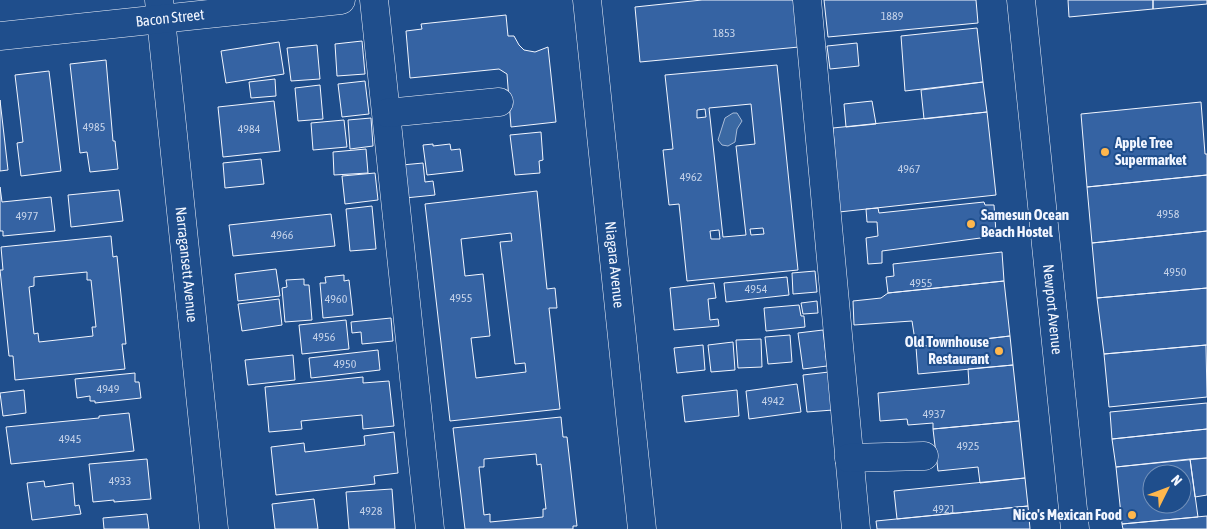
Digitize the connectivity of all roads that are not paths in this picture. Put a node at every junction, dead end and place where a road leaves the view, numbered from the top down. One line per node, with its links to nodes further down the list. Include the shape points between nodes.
1 (341, 0): 6 (street, Bacon Street)
2 (374, 0): 9 (street)
3 (587, 0): 14 (street, Niagara Avenue)
4 (807, 0): 11 (street)
5 (1021, 0): 16 (street, Newport Avenue)
6 (160, 10): 7 (street, Bacon Street); 12 (street, Narragansett Avenue)
7 (0, 36)
8 (499, 102): 9 (street)
9 (387, 113): 13 (street)
10 (924, 456): 11 (street)
11 (849, 458): 15 (street)
12 (214, 529)
13 (430, 529)
14 (642, 529)
15 (856, 529)
16 (1075, 529)

